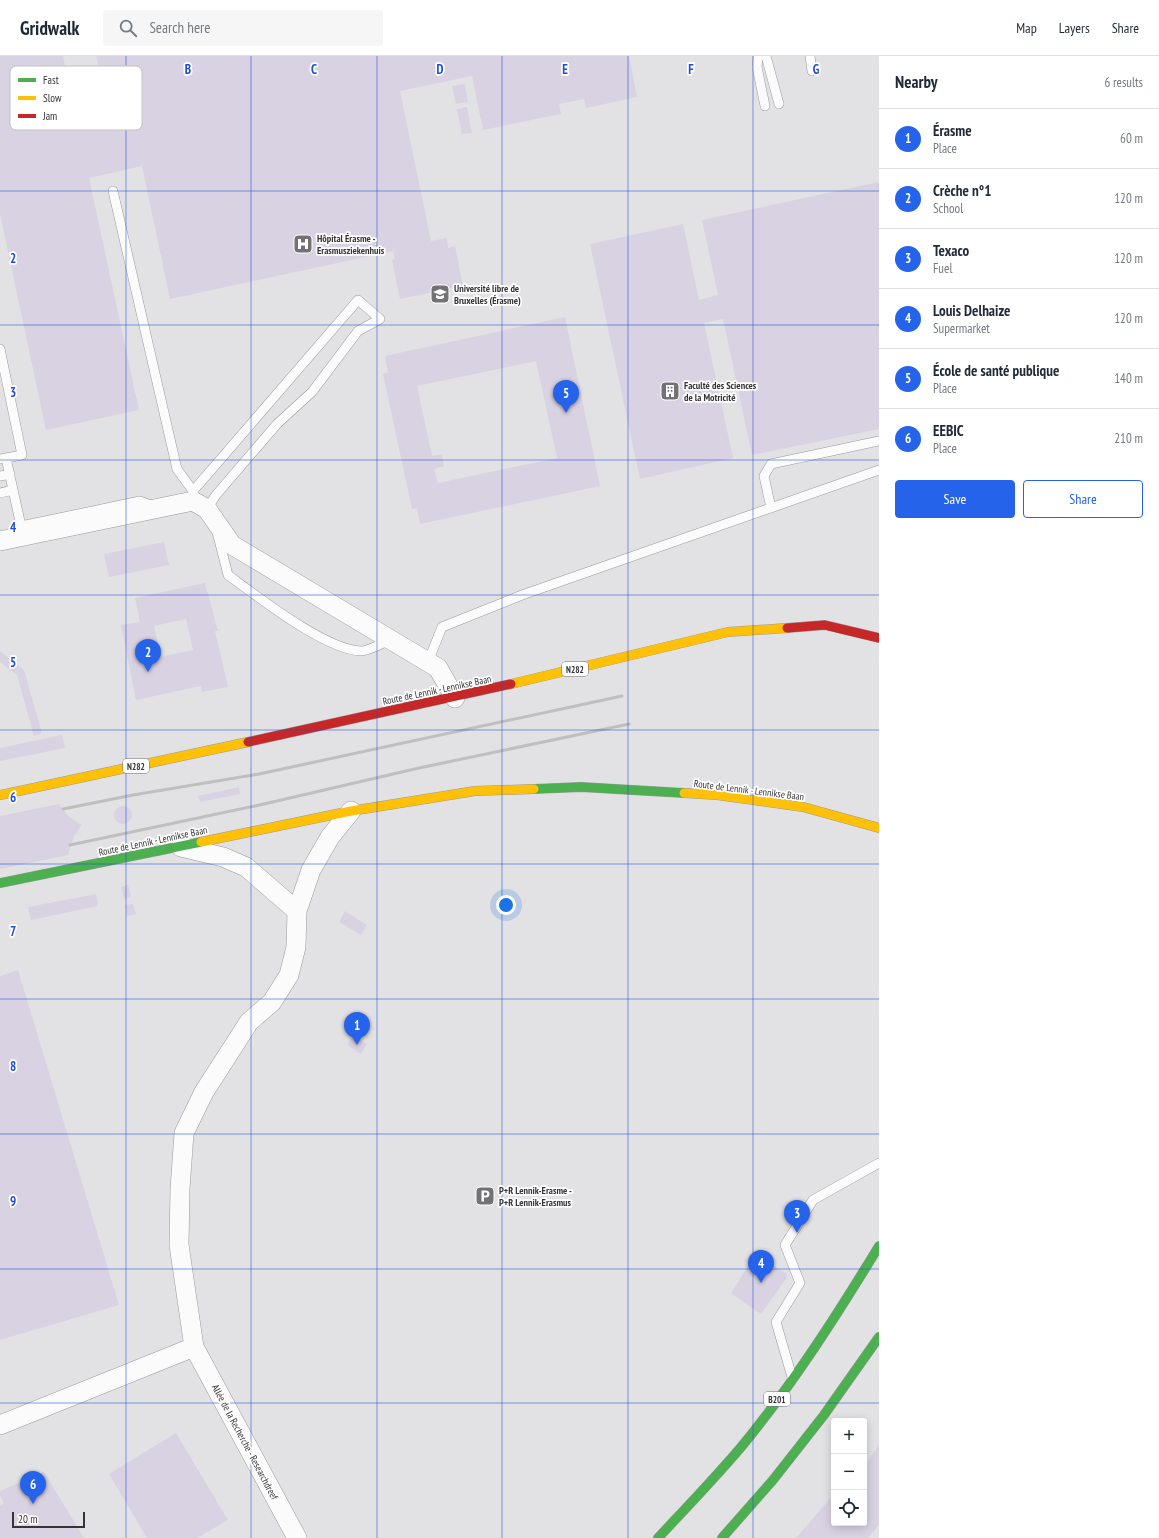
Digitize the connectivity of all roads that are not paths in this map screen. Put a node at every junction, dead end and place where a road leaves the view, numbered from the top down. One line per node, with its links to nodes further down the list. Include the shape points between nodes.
1 (758, 56): 6 (lane, via 757,68)
2 (766, 56): 5 (lane)
3 (810, 56): 4 (lane)
4 (812, 71)
5 (778, 104)
6 (765, 106)
7 (113, 192): 16 (lane, via 177,469)
8 (0, 349): 10 (lane, via 22,455)
9 (879, 441): 18 (lane, via 771,464 764,476)
10 (3, 459): 12 (lane)
11 (879, 470): 18 (lane)
12 (10, 474): 13 (lane); 14 (lane)
13 (0, 476)
14 (13, 490): 15 (lane); 17 (lane, via 21,526 140,501)
15 (0, 493)
16 (202, 505): 16 (lane, via 216,495 277,424 312,392 358,331 380,318 358,300); 17 (street); 21 (street, via 232,545); 21 (lane, via 228,575 294,622 339,645 362,651)
17 (158, 508): 19 (street)
18 (771, 508): 22 (lane, via 459,619 442,627)
19 (0, 541)
20 (879, 638): 23 (main road, Route de Lennik - Lennikse Baan / N282, via 825,625 728,632)
21 (391, 640): 22 (street)
22 (428, 662): 23 (street, via 443,674)
23 (455, 698): 24 (main road, Route de Lennik - Lennikse Baan / N282)
24 (0, 795)
25 (351, 811): 26 (main road, Route de Lennik - Lennikse Baan, via 475,791 581,787 717,795 803,807); 27 (main road, Route de Lennik - Lennikse Baan); 29 (street, Allée de la Recherche - Researchdreef, via 330,837 311,870)
26 (879, 828)
27 (181, 847): 28 (main road, Route de Lennik - Lennikse Baan); 29 (street, via 223,857 246,867)
28 (0, 884)
29 (297, 911): 33 (street, Allée de la Recherche - Researchdreef, via 296,947 289,975 272,1002 249,1022 204,1092 184,1133 179,1245)
30 (879, 1163): 34 (lane, via 813,1200 785,1245 800,1283 776,1322)
31 (879, 1246): 34 (main road, B201, via 853,1290)
32 (879, 1337): 38 (main road, via 778,1475)
33 (194, 1346): 35 (street); 36 (street, Allée de la Recherche - Researchdreef)
34 (793, 1378): 37 (main road, B201, via 752,1433)
35 (0, 1425)
36 (297, 1538)
37 (658, 1538)
38 (722, 1538)

